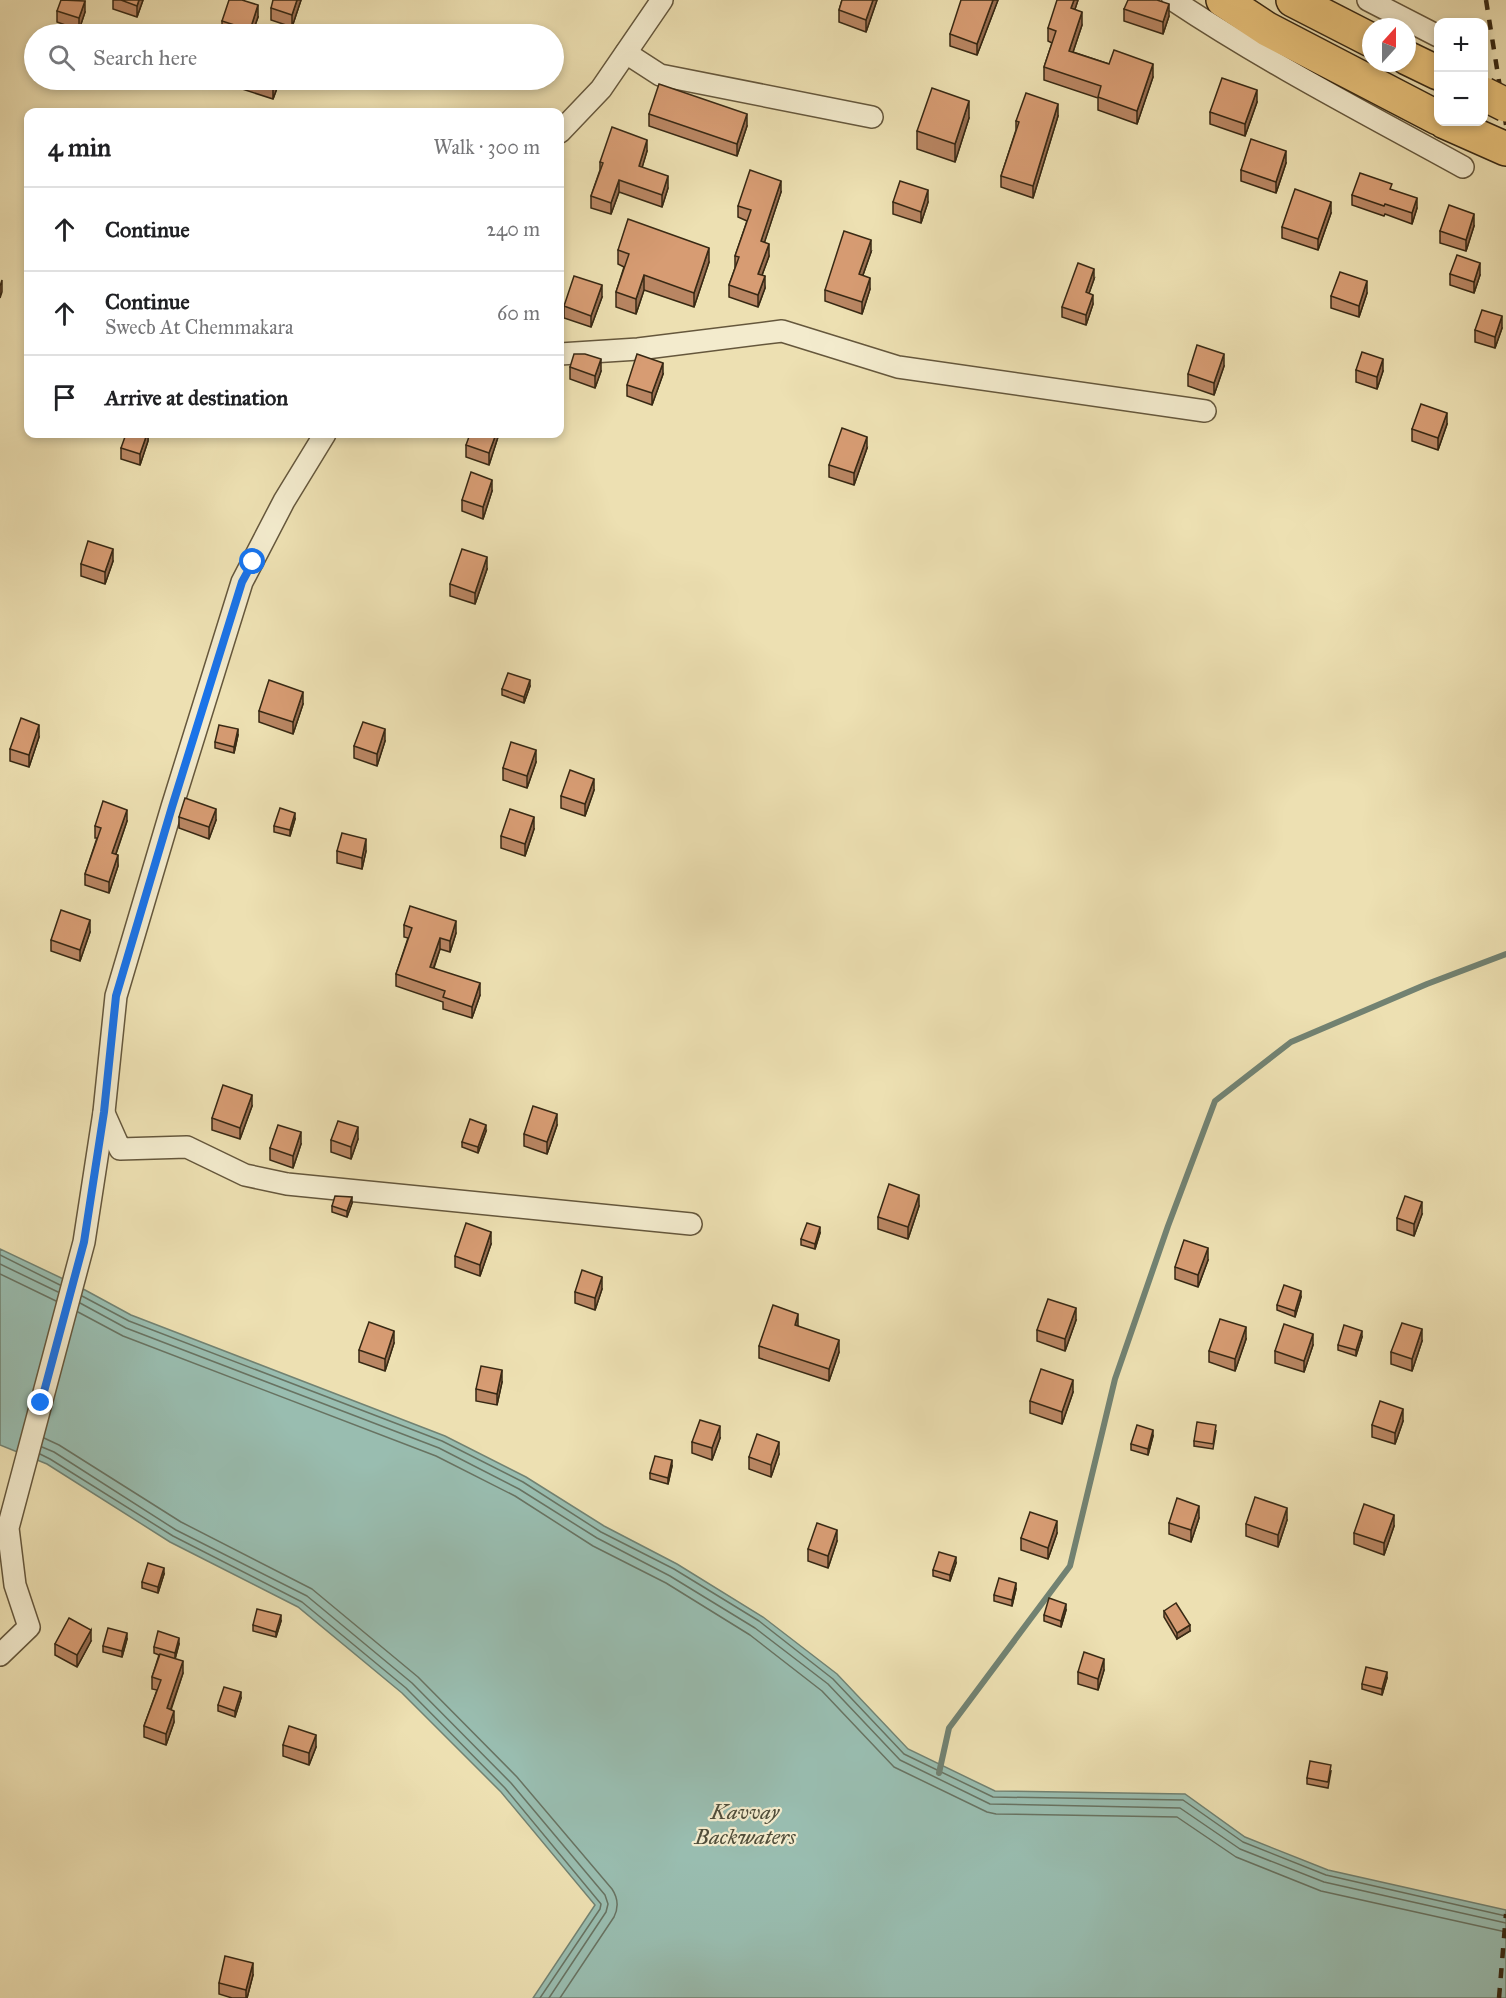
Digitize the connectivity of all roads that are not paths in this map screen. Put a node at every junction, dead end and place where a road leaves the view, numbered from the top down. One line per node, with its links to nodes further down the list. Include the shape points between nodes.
1 (662, 0): 8 (street)
2 (1173, 0): 16 (street, via 1308,83)
3 (1223, 0): 11 (highway, via 1267,29)
4 (1293, 0): 7 (highway)
5 (1368, 0): 6 (street)
6 (1434, 34)
7 (1362, 35)
8 (626, 53): 12 (street, via 660,75); 14 (street, via 601,89)
9 (1488, 96): 10 (highway, bridge)
10 (1506, 105)
11 (1434, 116)
12 (872, 117)
13 (1455, 126): 15 (highway)
14 (564, 128)
15 (1506, 149)
16 (1463, 167)
17 (564, 354): 18 (street, via 782,331 898,367)
18 (1205, 411)
19 (323, 438): 20 (street, via 242,582 116,996)
20 (104, 1112): 21 (street, via 120,1149 188,1147 245,1175 287,1184); 22 (street, via 84,1242 8,1528 15,1585 29,1627)
21 (691, 1224)
22 (0, 1655)

